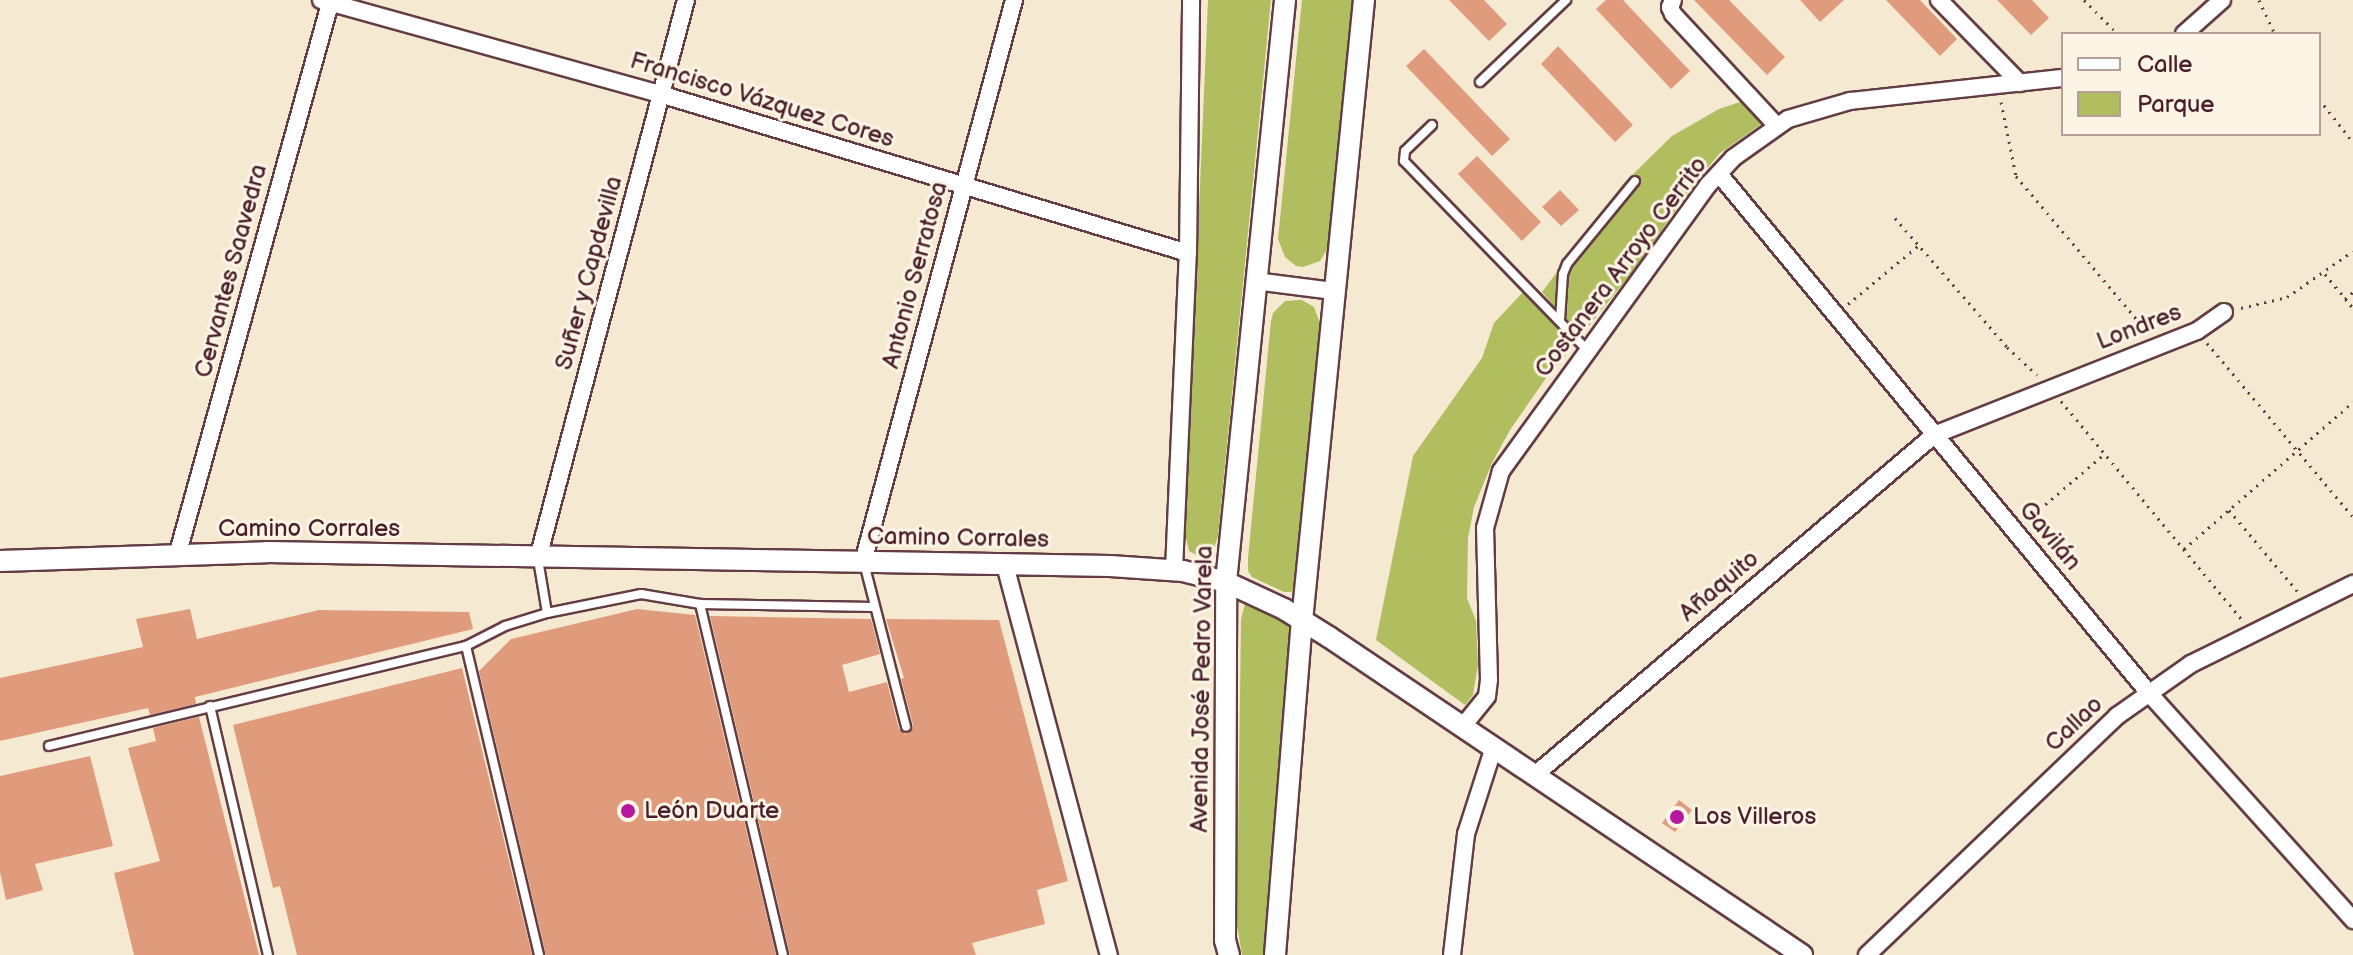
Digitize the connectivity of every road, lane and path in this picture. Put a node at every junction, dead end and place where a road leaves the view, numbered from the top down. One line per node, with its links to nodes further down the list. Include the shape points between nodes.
1 (686, 0): 20 (street, Suñer y Capdevilla)
2 (1014, 0): 27 (street, Antonio Serratosa)
3 (1191, 0): 31 (street)
4 (1285, 0): 33 (street, Avenida José Pedro Varela)
5 (1364, 0): 34 (street)
6 (1566, 0): 17 (lane)
7 (1673, 0): 23 (street, via 1673,14)
8 (1939, 0): 18 (street)
9 (2084, 0): 13 (path)
10 (2222, 0): 14 (street)
11 (2259, 0): 15 (path)
12 (327, 1): 20 (street, Francisco Vázquez Cores); 53 (street, Cervantes Saavedra)
13 (2116, 32)
14 (2186, 32)
15 (2274, 32)
16 (2061, 78): 18 (street, Costanera Arroyo Cerrito)
17 (1480, 82)
18 (2020, 83): 19 (street, Costanera Arroyo Cerrito)
19 (1998, 85): 23 (street, Costanera Arroyo Cerrito, via 1850,101); 42 (path, via 2016,176)
20 (660, 94): 27 (street, Francisco Vázquez Cores); 54 (street, Suñer y Capdevilla)
21 (2321, 102): 24 (path)
22 (1432, 125): 40 (lane, via 1405,151 1404,161)
23 (1777, 126): 25 (street, Costanera Arroyo Cerrito)
24 (2353, 142)
25 (1719, 174): 39 (street, Gavilán); 43 (street, Costanera Arroyo Cerrito)
26 (1635, 181): 40 (lane, via 1567,264)
27 (963, 185): 31 (street, Francisco Vázquez Cores); 56 (street, Antonio Serratosa)
28 (1895, 218): 29 (path)
29 (1919, 245): 39 (path); 44 (path, via 2007,347)
30 (2353, 251): 32 (path)
31 (1188, 253): 58 (street)
32 (2324, 274): 36 (path); 38 (path, via 2287,297)
33 (1255, 281): 34 (street); 59 (street, Avenida José Pedro Varela)
34 (1333, 291): 65 (street)
35 (2353, 292): 36 (path)
36 (2345, 299): 37 (path)
37 (2353, 308)
38 (2224, 312): 41 (street, Londres)
39 (1835, 315): 46 (street, Gavilán)
40 (1560, 320): 43 (lane)
41 (2197, 331): 42 (street, Londres); 47 (path)
42 (2159, 345): 44 (street, Londres)
43 (1588, 351): 70 (street, Costanera Arroyo Cerrito, via 1516,449 1492,495 1485,528 1487,696)
44 (2050, 387): 46 (street, Londres); 48 (path)
45 (2353, 402): 47 (path)
46 (1934, 435): 51 (street, Gavilán); 74 (street, Añaquito)
47 (2297, 450): 49 (path); 50 (path)
48 (2103, 455): 51 (path); 52 (path)
49 (2229, 510): 52 (path); 62 (path)
50 (2353, 517)
51 (2014, 531): 68 (street, Gavilán)
52 (2183, 549): 66 (path)
53 (177, 556): 54 (street, Camino Corrales, via 267,552); 55 (street, Camino Corrales)
54 (538, 558): 56 (street, Camino Corrales); 64 (lane)
55 (0, 561)
56 (863, 562): 57 (street, Camino Corrales); 63 (lane)
57 (1005, 565): 58 (street, Camino Corrales); 79 (street)
58 (1174, 570): 59 (street, Camino Corrales)
59 (1226, 582): 65 (street, Camino Corrales); 80 (street, Avenida José Pedro Varela)
60 (2353, 584): 62 (street, Callao)
61 (700, 604): 63 (lane); 64 (lane, via 641,594); 78 (lane)
62 (2309, 605): 66 (street, Callao)
63 (874, 607): 71 (lane)
64 (547, 613): 67 (lane)
65 (1302, 621): 70 (street, Camino Corrales); 81 (street)
66 (2252, 632): 68 (street, Callao)
67 (466, 646): 69 (lane); 77 (lane)
68 (2148, 692): 75 (street, Gavilán); 84 (street, Callao)
69 (210, 706): 72 (lane); 76 (lane)
70 (1463, 726): 73 (street, Camino Corrales)
71 (906, 727)
72 (49, 746)
73 (1494, 747): 74 (street, Camino Corrales); 82 (street, via 1466,834)
74 (1536, 774): 83 (street, Camino Corrales)
75 (2353, 920)
76 (268, 955)
77 (539, 955)
78 (783, 955)
79 (1109, 955)
80 (1229, 955)
81 (1275, 955)
82 (1452, 955)
83 (1802, 955)
84 (1867, 955)

